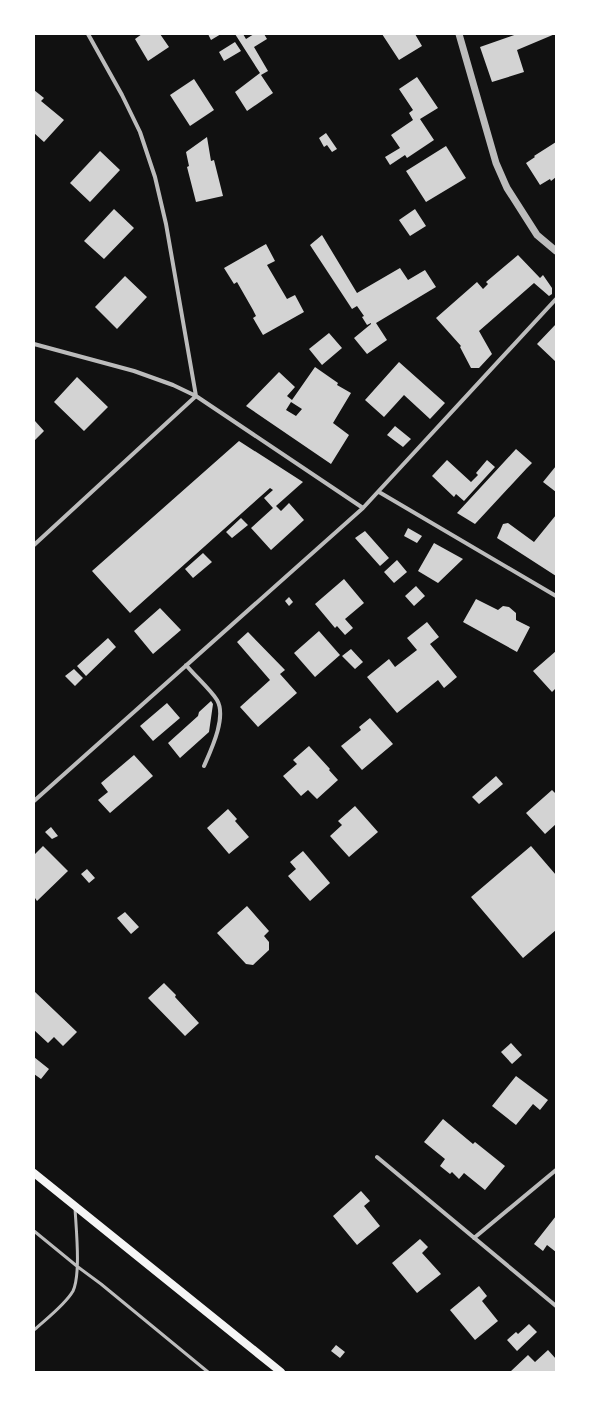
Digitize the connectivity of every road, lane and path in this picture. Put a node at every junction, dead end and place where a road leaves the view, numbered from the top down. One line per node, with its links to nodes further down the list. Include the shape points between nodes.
1 (88, 34): 6 (street, via 140,132 156,177)
2 (459, 34): 3 (street, via 496,163 507,188 537,235)
3 (556, 251)
4 (556, 300): 7 (street)
5 (34, 344): 6 (street, via 134,371)
6 (196, 396): 8 (street); 9 (street)
7 (379, 492): 8 (street); 10 (street)
8 (363, 508): 11 (street)
9 (34, 545)
10 (556, 596)
11 (186, 665): 12 (street, via 218,701 220,714 217,734); 13 (street)
12 (204, 766)
13 (34, 801)
14 (377, 1157): 19 (street)
15 (556, 1170): 19 (street)
16 (34, 1172): 17 (main road)
17 (74, 1205): 20 (lane); 24 (main road)
18 (34, 1231): 20 (lane)
19 (474, 1238): 21 (street)
20 (78, 1267): 22 (lane, via 73,1290); 23 (lane)
21 (556, 1306)
22 (34, 1330)
23 (208, 1372)
24 (281, 1372)

